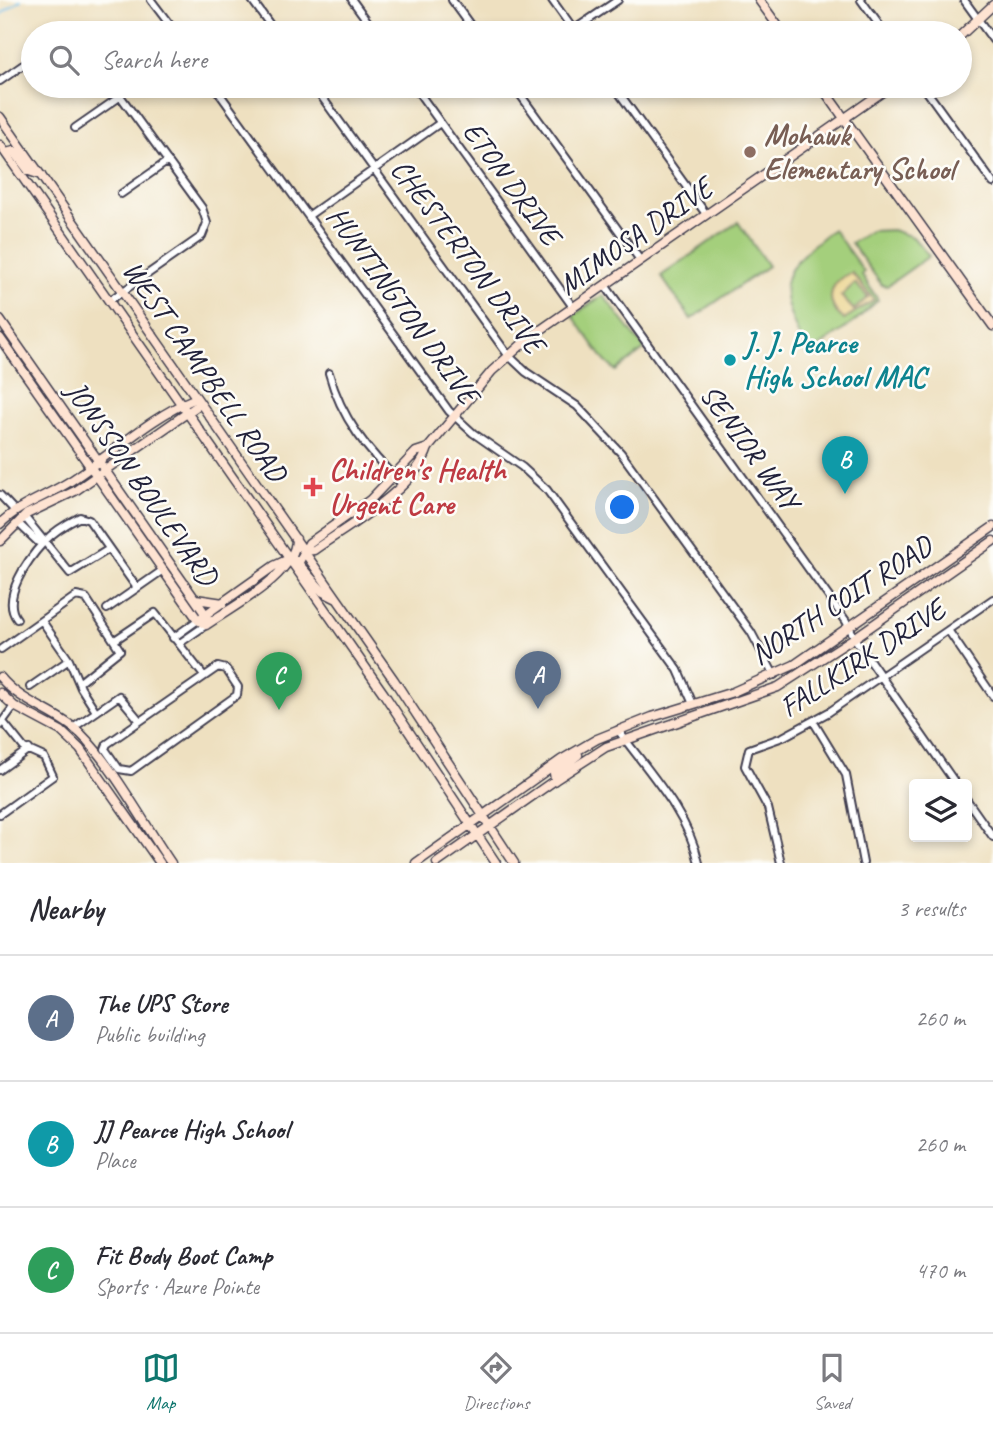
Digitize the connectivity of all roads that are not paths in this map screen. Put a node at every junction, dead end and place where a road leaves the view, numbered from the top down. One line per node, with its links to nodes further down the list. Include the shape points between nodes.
1 (151, 0): 12 (street)
2 (252, 0): 13 (street)
3 (352, 0): 14 (street)
4 (452, 0): 15 (street)
5 (552, 0): 16 (street)
6 (618, 0): 17 (street)
7 (759, 0): 18 (main road)
8 (861, 0): 19 (street)
9 (964, 0): 11 (street)
10 (993, 5): 11 (main road)
11 (979, 20): 20 (main road); 21 (street)
12 (167, 21)
13 (267, 21)
14 (367, 21)
15 (467, 21)
16 (566, 21)
17 (588, 21)
18 (774, 21)
19 (876, 21)
20 (972, 26)
21 (993, 40)
22 (21, 66): 23 (street)
23 (0, 81)
24 (118, 98): 37 (street)
25 (122, 98): 39 (street)
26 (223, 98): 45 (street, HUNTINGTON DRIVE)
27 (323, 98): 40 (street, CHESTERTON DRIVE)
28 (423, 98): 36 (street, ETON DRIVE)
29 (522, 98): 46 (street)
30 (623, 98): 44 (street)
31 (829, 98): 35 (main road)
32 (874, 98): 35 (main road, MIMOSA DRIVE)
33 (932, 98): 42 (street)
34 (0, 117): 41 (main road, WEST CAMPBELL ROAD)
35 (844, 119): 44 (main road, MIMOSA DRIVE); 52 (main road)
36 (440, 122): 40 (street); 50 (street, ETON DRIVE)
37 (75, 128)
38 (3, 149): 41 (main road, via 14,151 29,172); 49 (main road, WEST CAMPBELL ROAD)
39 (168, 161): 43 (street); 48 (street, via 207,216 205,230 195,242)
40 (374, 169): 45 (street); 54 (street, CHESTERTON DRIVE)
41 (41, 175): 48 (main road, WEST CAMPBELL ROAD)
42 (993, 183)
43 (121, 194)
44 (706, 214): 46 (main road, MIMOSA DRIVE)
45 (308, 216): 58 (street, HUNTINGTON DRIVE)
46 (640, 260): 47 (main road, MIMOSA DRIVE)
47 (605, 285): 50 (main road, MIMOSA DRIVE); 103 (street, SENIOR WAY)
48 (122, 292): 49 (street); 56 (main road, WEST CAMPBELL ROAD)
49 (109, 301): 57 (main road, WEST CAMPBELL ROAD)
50 (573, 307): 54 (main road, MIMOSA DRIVE)
51 (0, 321): 60 (main road, JONSSON BOULEVARD)
52 (993, 326)
53 (0, 338): 63 (main road, JONSSON BOULEVARD)
54 (508, 355): 58 (main road, MIMOSA DRIVE); 111 (street, CHESTERTON DRIVE, via 577,406 612,442 751,632)
55 (329, 373): 66 (street, via 350,425)
56 (198, 401): 57 (main road); 62 (main road, WEST CAMPBELL ROAD)
57 (184, 408): 60 (main road); 61 (main road, WEST CAMPBELL ROAD); 64 (main road)
58 (453, 416): 59 (main road, MIMOSA DRIVE); 121 (street, HUNTINGTON DRIVE, via 547,490 678,670)
59 (428, 448): 66 (main road, MIMOSA DRIVE, via 416,452); 69 (main road, MIMOSA DRIVE, via 424,460)
60 (99, 461): 63 (main road); 64 (main road, JONSSON BOULEVARD)
61 (224, 464): 62 (main road); 67 (main road, WEST CAMPBELL ROAD)
62 (244, 466): 68 (main road, WEST CAMPBELL ROAD)
63 (91, 467): 65 (main road, JONSSON BOULEVARD); 74 (main road)
64 (104, 469): 65 (main road); 79 (main road, JONSSON BOULEVARD)
65 (96, 475): 70 (main road); 71 (main road, JONSSON BOULEVARD)
66 (394, 477): 69 (street); 73 (main road, MIMOSA DRIVE)
67 (234, 479): 68 (main road); 80 (main road, WEST CAMPBELL ROAD)
68 (255, 482): 85 (main road, WEST CAMPBELL ROAD)
69 (402, 484): 75 (main road, MIMOSA DRIVE)
70 (83, 485): 71 (main road); 76 (main road)
71 (106, 489): 84 (main road, JONSSON BOULEVARD)
72 (0, 495): 74 (street)
73 (356, 510): 75 (main road); 85 (main road, MIMOSA DRIVE)
74 (15, 511): 76 (main road); 77 (main road)
75 (365, 514): 85 (main road, MIMOSA DRIVE, via 314,550)
76 (21, 519): 81 (main road); 83 (street, via 23,530)
77 (0, 524)
78 (993, 527): 103 (main road, NORTH COIT ROAD)
79 (154, 539): 84 (main road); 94 (main road, JONSSON BOULEVARD)
80 (276, 539): 85 (main road); 87 (main road, WEST CAMPBELL ROAD); 88 (main road)
81 (0, 541)
82 (993, 541): 106 (main road, NORTH COIT ROAD)
83 (44, 542): 86 (street, via 71,573); 86 (street, via 83,517); 100 (street, via 12,597)
84 (145, 545): 89 (main road, JONSSON BOULEVARD)
85 (298, 546): 87 (main road); 95 (main road, WEST CAMPBELL ROAD)
86 (110, 549): 92 (street)
87 (295, 560): 88 (main road); 90 (main road); 91 (main road); 95 (main road, WEST CAMPBELL ROAD, via 323,592)
88 (274, 566): 93 (main road)
89 (163, 570): 92 (street); 102 (main road, JONSSON BOULEVARD)
90 (300, 573): 91 (main road, via 290,571); 119 (main road)
91 (276, 577): 93 (main road)
92 (137, 588): 98 (street)
93 (244, 594): 97 (main road); 102 (main road)
94 (196, 599): 97 (main road); 99 (main road, JONSSON BOULEVARD)
95 (337, 599): 116 (main road, WEST CAMPBELL ROAD)
96 (993, 599): 104 (street, FALLKIRK DRIVE)
97 (223, 603): 99 (main road)
98 (107, 609)
99 (206, 615): 102 (main road, JONSSON BOULEVARD)
100 (17, 619)
101 (42, 621): 107 (street, via 81,596); 109 (street); 110 (street)
102 (202, 623): 105 (street); 108 (street)
103 (849, 627): 106 (street, SENIOR WAY); 111 (main road, NORTH COIT ROAD)
104 (948, 630): 114 (street, FALLKIRK DRIVE); 120 (street)
105 (173, 638): 107 (street, via 155,613); 108 (street)
106 (855, 638): 114 (street, SENIOR WAY); 129 (main road, NORTH COIT ROAD, via 778,687)
107 (116, 640): 115 (street, via 118,654)
108 (180, 643): 112 (street)
109 (1, 649)
110 (69, 660): 115 (street); 117 (street)
111 (774, 675): 121 (main road, NORTH COIT ROAD)
112 (204, 676): 124 (street); 124 (street, via 218,667 226,669 238,687 237,695 125,772 105,746)
113 (0, 677): 127 (main road, via 29,703)
114 (881, 677): 125 (street, FALLKIRK DRIVE); 134 (street, SENIOR WAY)
115 (79, 682): 122 (street)
116 (396, 684): 119 (main road); 137 (main road, WEST CAMPBELL ROAD)
117 (30, 687)
118 (0, 693): 123 (main road)
119 (384, 694): 138 (main road)
120 (993, 696)
121 (693, 704): 128 (main road, NORTH COIT ROAD)
122 (95, 709): 124 (street, via 119,696); 127 (street)
123 (12, 710): 126 (street); 142 (main road, via 61,731 77,745)
124 (140, 721)
125 (813, 722): 149 (street, FALLKIRK DRIVE, via 754,746 744,760 768,808); 150 (street, via 846,775)
126 (2, 724): 131 (street)
127 (73, 728): 143 (main road, via 92,747)
128 (618, 730): 129 (street); 130 (main road, NORTH COIT ROAD)
129 (625, 740): 133 (main road, NORTH COIT ROAD); 148 (street, via 678,814)
130 (584, 746): 133 (main road, via 555,773); 137 (main road, NORTH COIT ROAD)
131 (29, 749): 132 (street); 136 (street, via 44,757 53,776)
132 (0, 770)
133 (555, 779): 139 (main road, NORTH COIT ROAD)
134 (952, 779)
135 (972, 807): 141 (street)
136 (0, 814)
137 (482, 816): 138 (main road, NORTH COIT ROAD); 139 (main road, WEST CAMPBELL ROAD)
138 (471, 824): 140 (main road); 144 (main road, NORTH COIT ROAD)
139 (489, 826): 140 (main road, NORTH COIT ROAD); 147 (main road, WEST CAMPBELL ROAD)
140 (477, 835): 145 (main road, NORTH COIT ROAD); 146 (main road)
141 (993, 838)
142 (160, 863)
143 (171, 863)
144 (416, 863)
145 (437, 863)
146 (496, 863)
147 (514, 863)
148 (699, 863)
149 (781, 863)
150 (863, 863)

